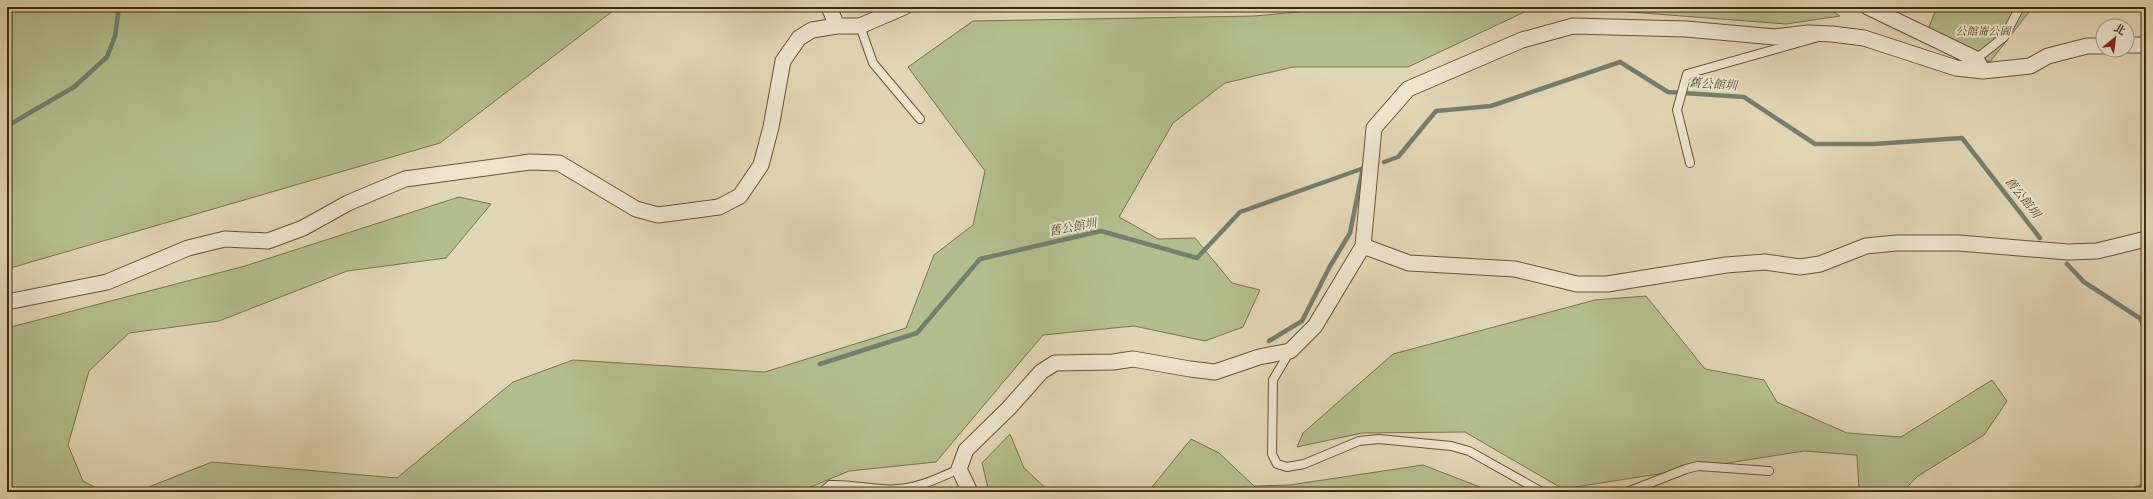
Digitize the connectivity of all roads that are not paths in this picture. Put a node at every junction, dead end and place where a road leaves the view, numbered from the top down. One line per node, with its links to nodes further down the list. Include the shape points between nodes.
1 (829, 7): 5 (street)
2 (904, 7): 6 (street)
3 (1868, 7): 11 (street)
4 (2020, 7): 11 (lane, via 2004,37)
5 (837, 26): 6 (street); 16 (street, via 812,30 799,38 783,61 762,166 740,196 719,207 658,215 636,209 559,163 522,163 405,179 348,203 303,228 268,241 225,239 188,248 107,282)
6 (860, 26): 12 (lane, via 873,63)
7 (1832, 34): 11 (street, via 1864,38 1956,68); 13 (lane, via 1687,74 1677,110); 15 (street, via 1808,33 1775,37 1686,29 1573,26 1522,40 1408,89 1374,128)
8 (2135, 45): 10 (street)
9 (2095, 46): 11 (street, via 2048,56 2030,66)
10 (2146, 46)
11 (1979, 65)
12 (920, 118)
13 (1690, 163)
14 (2146, 239): 15 (street, via 2097,251 2068,252 1959,243 1896,243 1866,246 1820,264 1800,267 1765,262 1726,265 1607,284 1577,284 1515,268 1409,263)
15 (1363, 246): 17 (street, via 1315,326)
16 (7, 302)
17 (1290, 351): 18 (street, via 1259,356 1215,372 1133,359 1055,363 1041,372 966,450); 22 (lane, via 1273,380 1272,454 1277,464 1287,467 1304,464 1359,442 1379,439 1451,446 1469,451)
18 (959, 469): 20 (lane, via 919,486 884,490 849,484 830,485); 21 (street)
19 (1769, 471): 23 (lane, via 1698,466)
20 (822, 492)
21 (970, 492)
22 (1542, 492)
23 (1627, 492)

